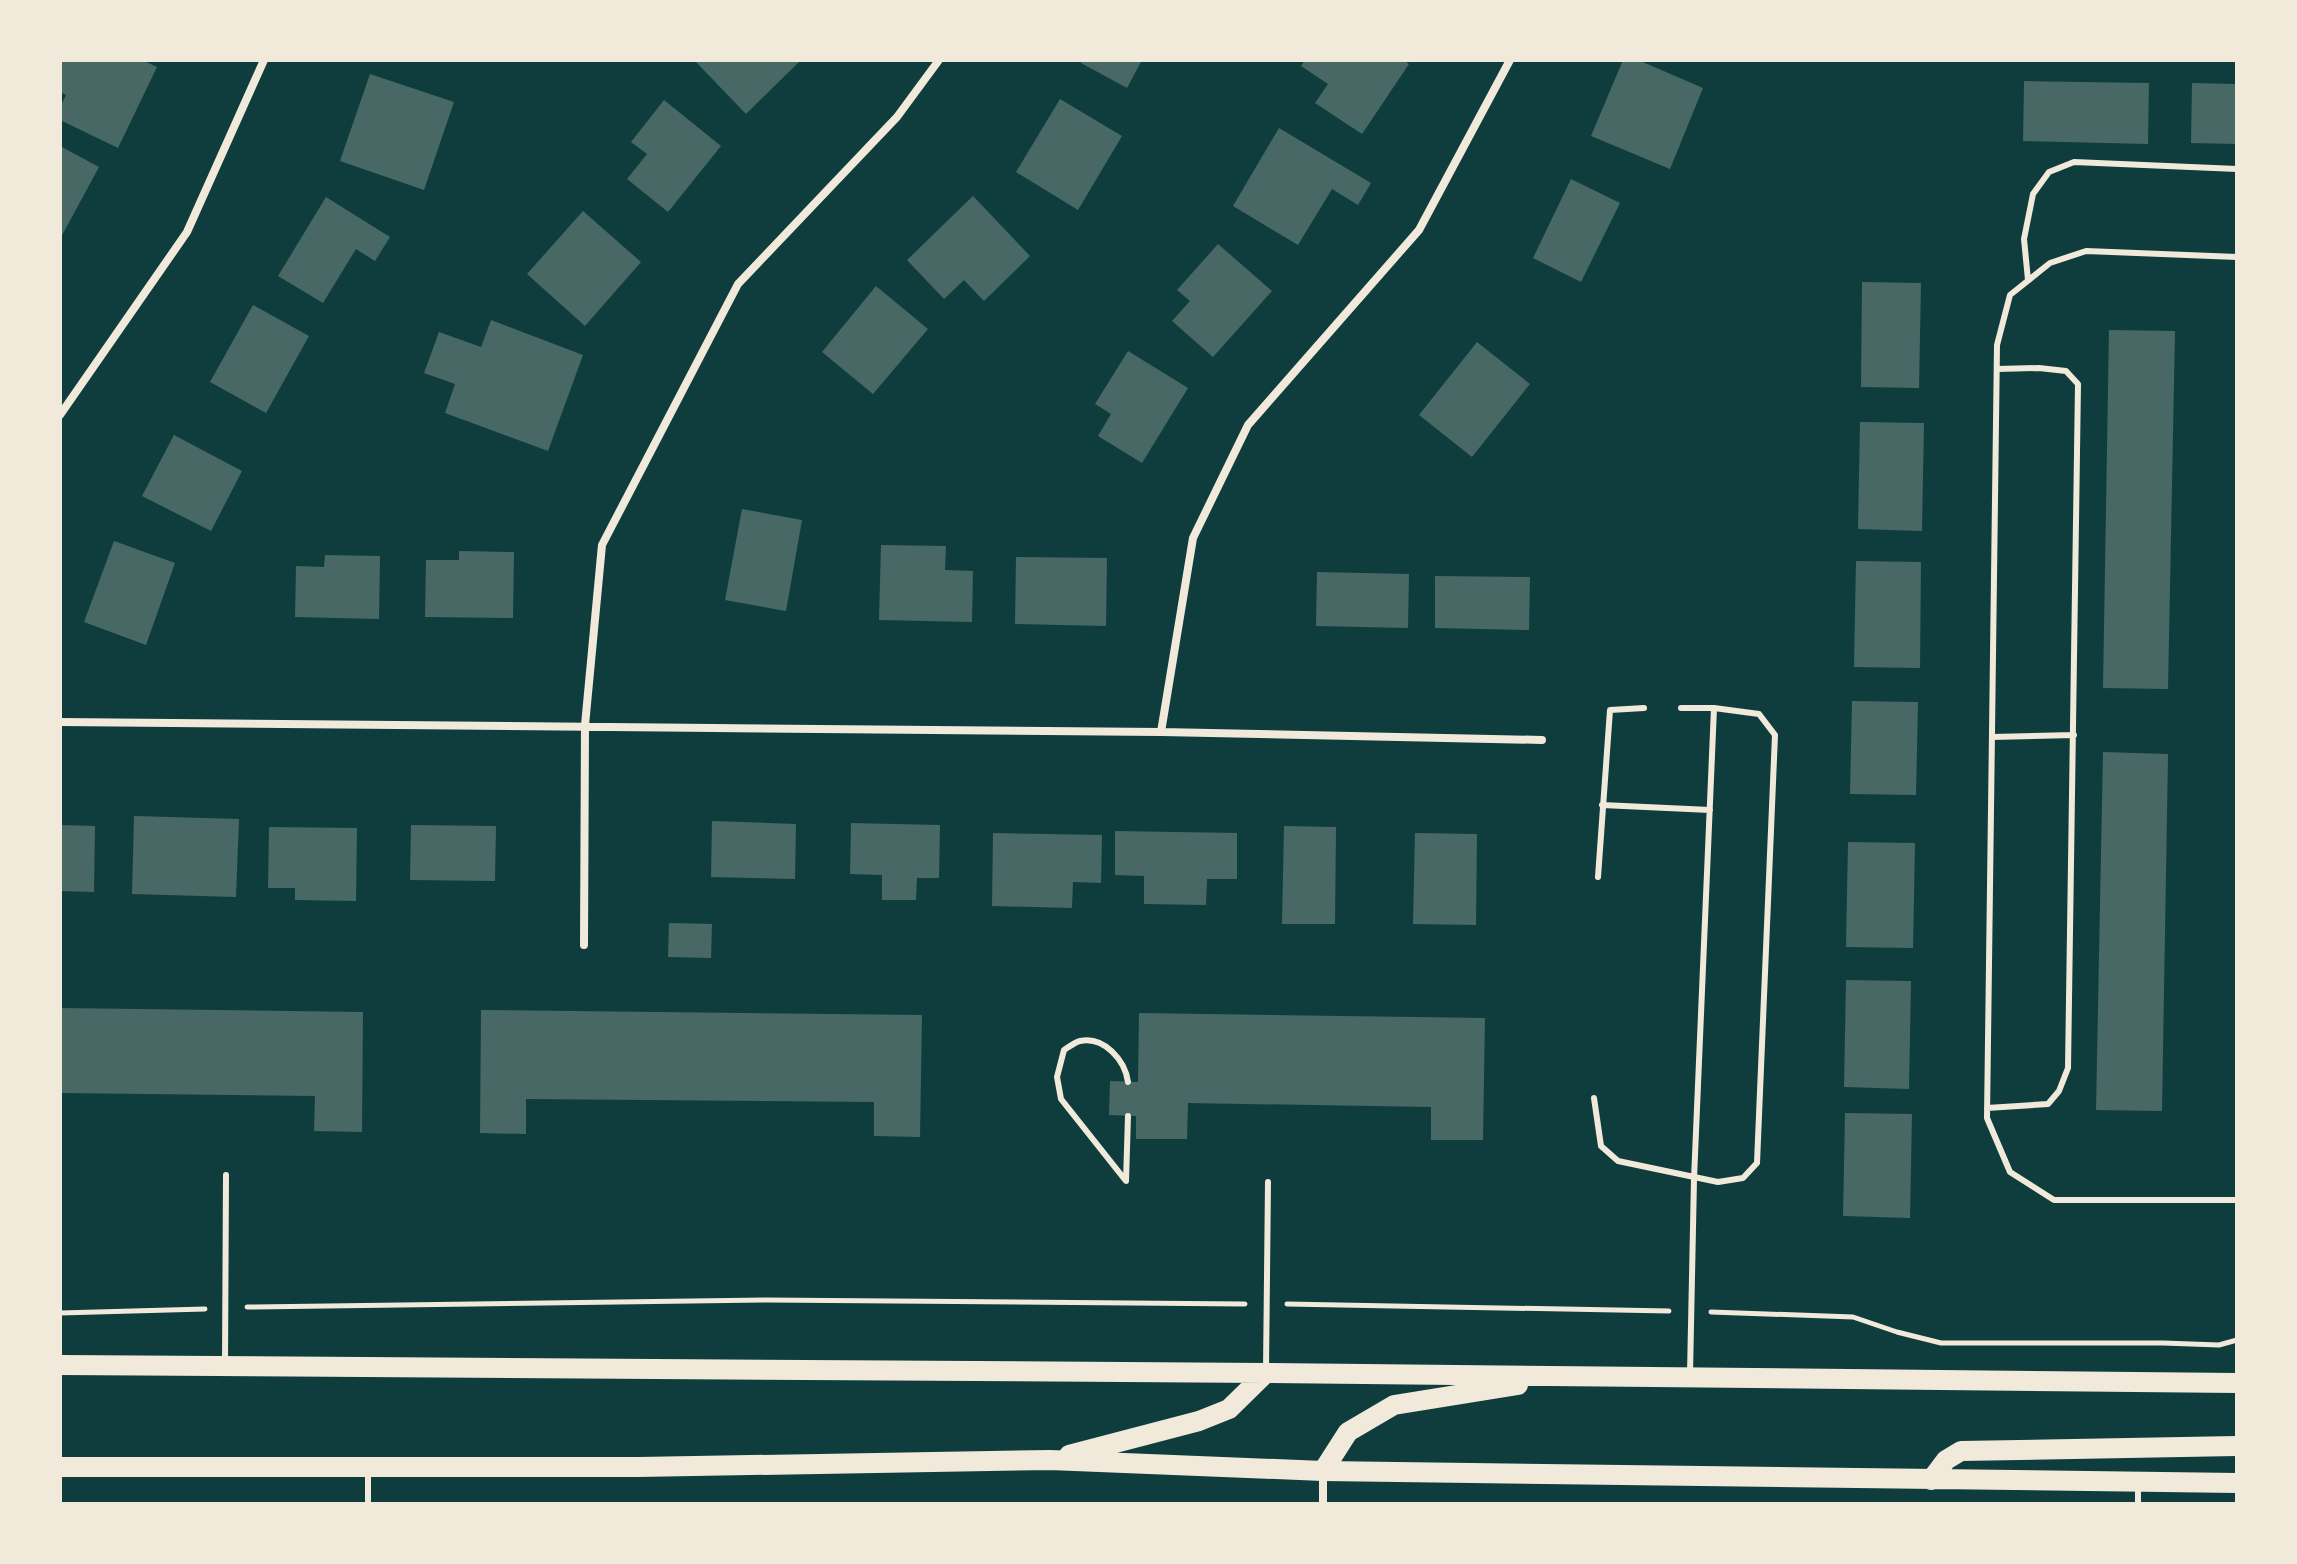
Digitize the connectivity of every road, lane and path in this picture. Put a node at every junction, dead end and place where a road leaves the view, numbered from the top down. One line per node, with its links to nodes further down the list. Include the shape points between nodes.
1 (264, 60): 8 (street, via 187,232)
2 (939, 60): 13 (street, via 897,117 738,284 602,545)
3 (1510, 60): 14 (street, via 1419,230 1248,425 1193,538)
4 (2237, 169): 6 (lane, via 2074,162 2049,172 2033,194 2024,239)
5 (2237, 257): 6 (lane, via 2086,251 2050,263)
6 (2028, 280): 7 (lane, via 2010,295 1997,345)
7 (1997, 369): 15 (lane, via 2066,371 2078,384); 16 (lane)
8 (60, 415)
9 (1644, 708): 18 (lane, via 1610,710)
10 (1681, 708): 11 (lane)
11 (1714, 708): 19 (lane); 27 (lane, via 1759,714 1775,735 1760,1100 1757,1163 1743,1178)
12 (60, 722): 13 (street)
13 (585, 725): 14 (street); 21 (street)
14 (1161, 732): 17 (street)
15 (2074, 735): 16 (lane); 24 (lane, via 2068,1068 2048,1104)
16 (1992, 737): 24 (lane)
17 (1542, 740)
18 (1602, 805): 19 (lane); 20 (lane)
19 (1710, 810): 27 (lane)
20 (1598, 877)
21 (584, 945)
22 (1128, 1082): 25 (lane, via 1118,1056 1098,1041 1079,1041 1064,1050 1057,1077 1061,1099 1126,1181)
23 (1594, 1098): 27 (lane, via 1601,1146 1618,1161)
24 (1987, 1108): 29 (lane, via 2010,1172 2054,1200)
25 (1128, 1116)
26 (226, 1175): 31 (lane)
27 (1694, 1179): 32 (lane)
28 (1268, 1182): 30 (lane)
29 (2237, 1200)
30 (1267, 1304): 31 (path, via 767,1300); 32 (path); 37 (lane)
31 (226, 1308): 33 (path); 36 (lane)
32 (1690, 1311): 34 (path, via 1853,1317 1941,1343 2219,1345); 39 (lane)
33 (60, 1313)
34 (2237, 1340)
35 (60, 1365): 36 (main road)
36 (225, 1367): 37 (main road)
37 (1266, 1373): 38 (main road); 42 (main road, via 1229,1409)
38 (1578, 1375): 39 (main road); 45 (main road, via 1394,1405 1348,1432)
39 (1690, 1377): 40 (main road)
40 (2237, 1383)
41 (2237, 1446): 46 (main road, via 1961,1451)
42 (1050, 1460): 44 (main road); 45 (main road)
43 (60, 1467): 44 (main road)
44 (368, 1467): 49 (lane)
45 (1323, 1471): 46 (main road); 50 (street)
46 (1931, 1480): 47 (main road)
47 (2138, 1483): 48 (main road); 51 (lane)
48 (2237, 1483)
49 (368, 1504)
50 (1323, 1504)
51 (2138, 1504)

